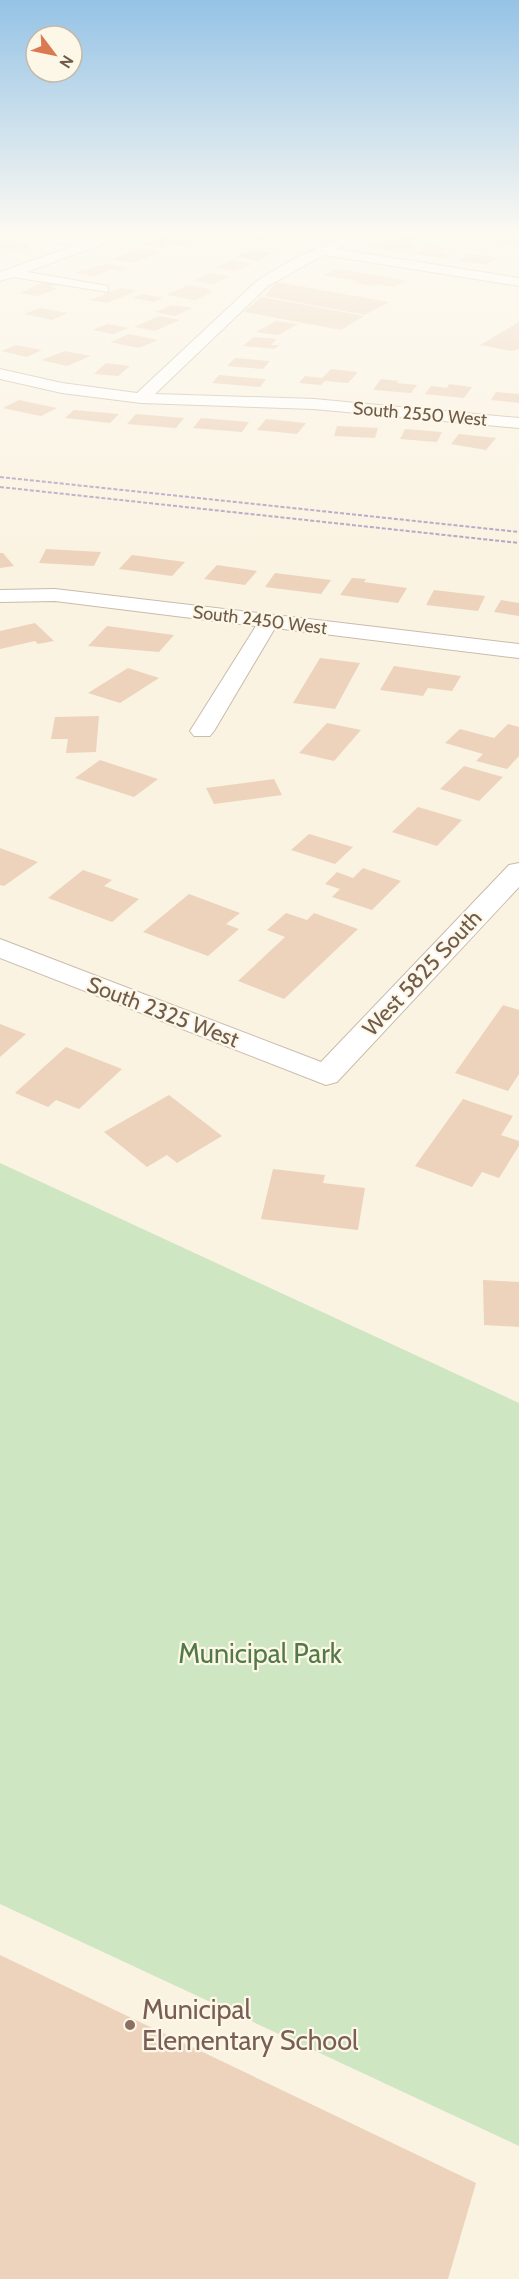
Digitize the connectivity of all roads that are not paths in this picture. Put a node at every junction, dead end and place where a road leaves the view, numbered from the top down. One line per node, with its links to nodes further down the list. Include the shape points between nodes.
1 (201, 341): 3 (street)
2 (0, 374): 3 (street, South 2550 West, via 62,388)
3 (141, 398): 4 (street, South 2550 West, via 314,404)
4 (519, 423)
5 (0, 596): 6 (street, South 2450 West, via 55,595)
6 (269, 621): 7 (street, South 2450 West); 8 (street)
7 (519, 651)
8 (202, 731)
9 (519, 871): 11 (street, West 5825 South)
10 (0, 948): 11 (street, South 2325 West)
11 (326, 1076)

